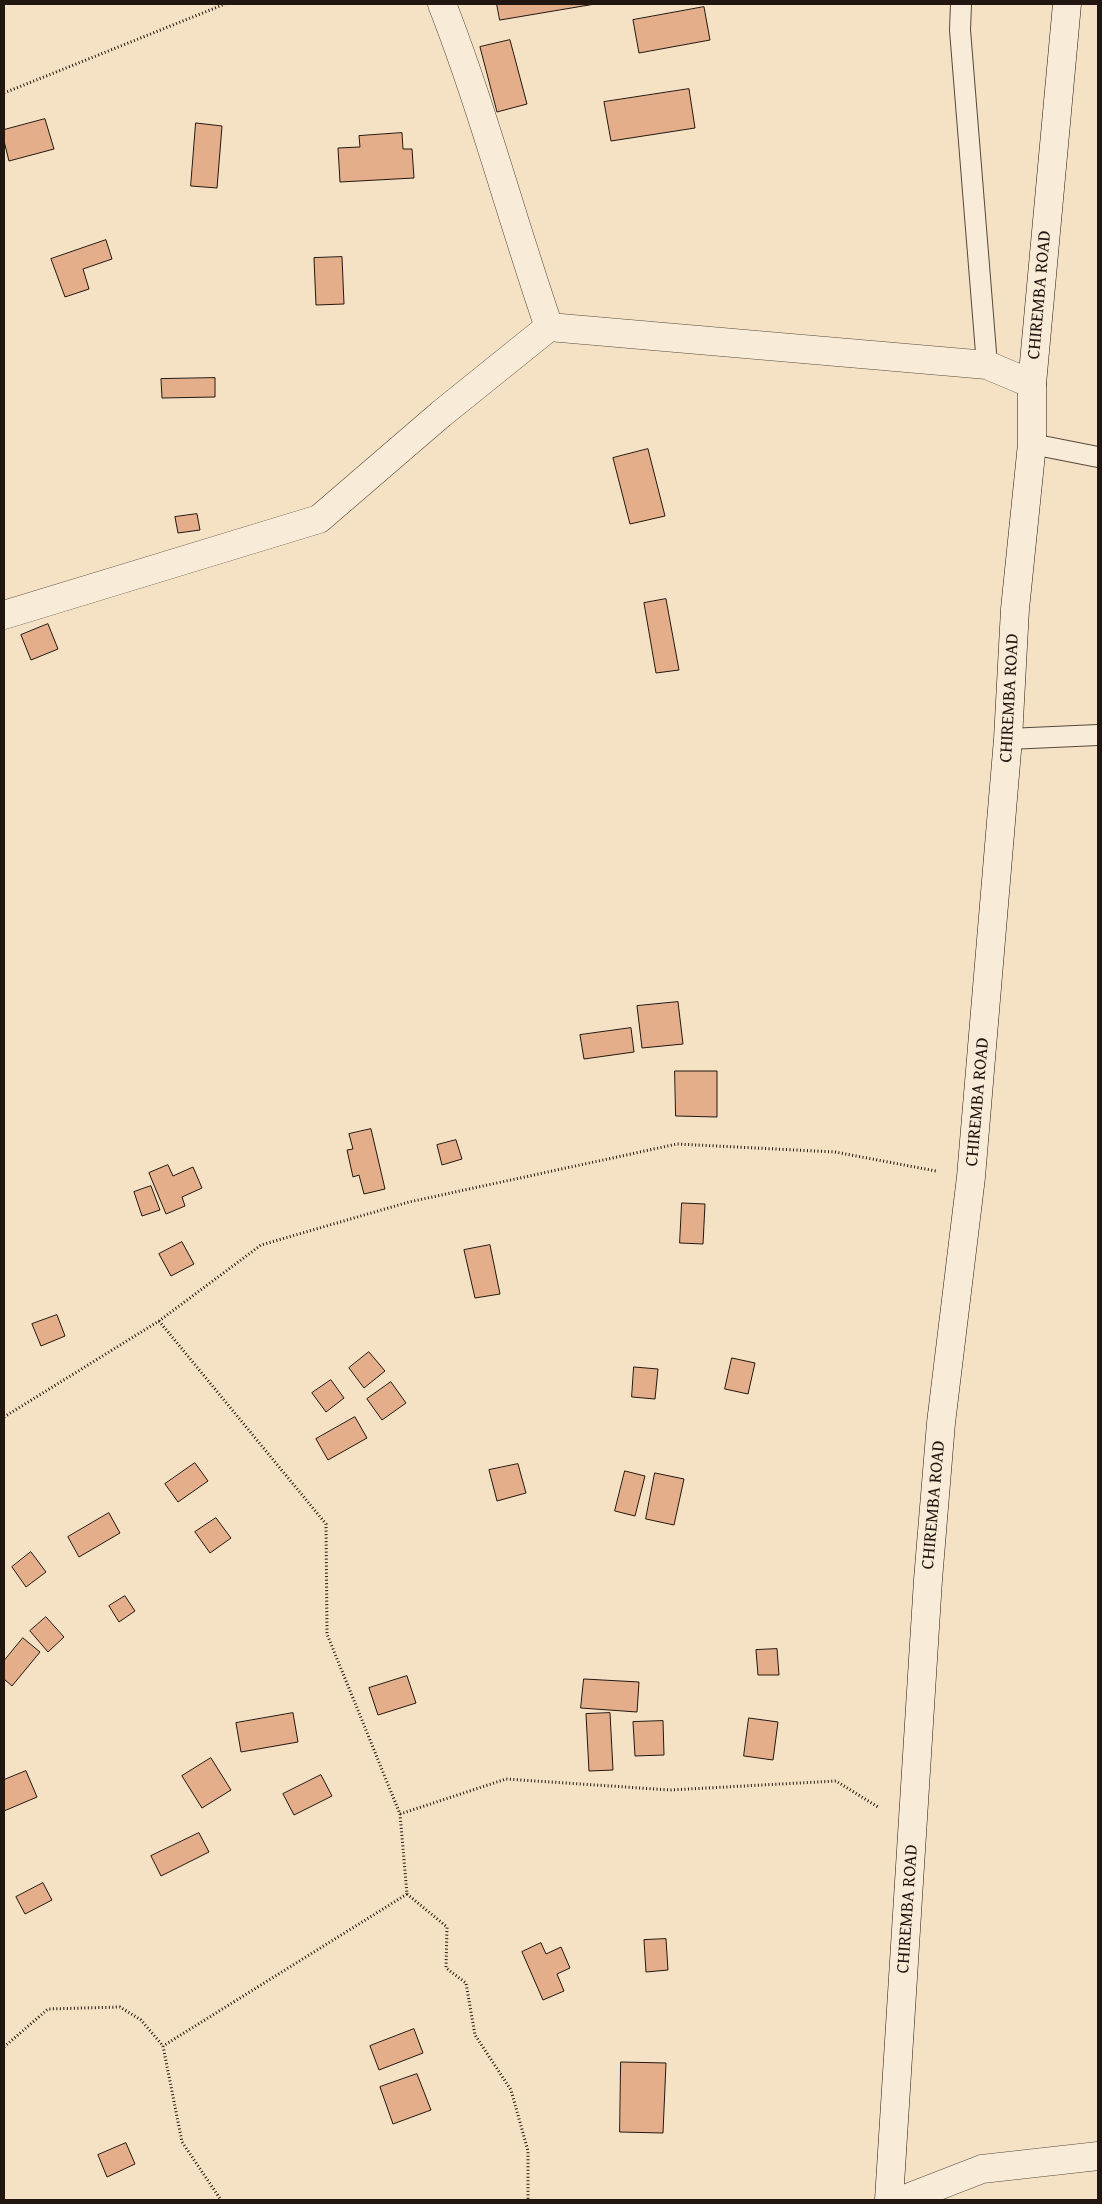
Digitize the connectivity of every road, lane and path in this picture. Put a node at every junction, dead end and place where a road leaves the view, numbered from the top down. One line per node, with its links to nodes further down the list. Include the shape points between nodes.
1 (225, 4): 5 (path)
2 (442, 4): 6 (main road)
3 (961, 4): 7 (lane, via 960,30)
4 (1067, 4): 8 (main road, CHIREMBA ROAD)
5 (4, 93)
6 (550, 327): 7 (main road); 11 (main road, via 441,414 319,519)
7 (987, 365): 8 (main road)
8 (1032, 384): 9 (main road, CHIREMBA ROAD)
9 (1032, 444): 10 (lane); 13 (main road, CHIREMBA ROAD, via 1015,609)
10 (1098, 457)
11 (4, 615)
12 (1098, 734): 13 (lane)
13 (1008, 739): 14 (main road, CHIREMBA ROAD)
14 (971, 1178): 15 (path, via 835,1152 677,1144 409,1202 261,1245); 18 (main road, CHIREMBA ROAD, via 941,1423)
15 (159, 1321): 16 (path); 17 (path, via 326,1524 327,1634)
16 (4, 1417)
17 (400, 1814): 18 (path, via 506,1780 670,1790 836,1781); 19 (path)
18 (913, 1829): 25 (main road, CHIREMBA ROAD)
19 (407, 1894): 20 (path); 24 (path, via 447,1927 446,1968 466,1983 475,2035 511,2090 528,2151)
20 (163, 2046): 21 (path, via 141,2020 120,2007 48,2009); 23 (path, via 182,2142)
21 (4, 2047)
22 (1098, 2156): 26 (main road, via 982,2169)
23 (221, 2200)
24 (528, 2200)
25 (889, 2200)
26 (902, 2200)

